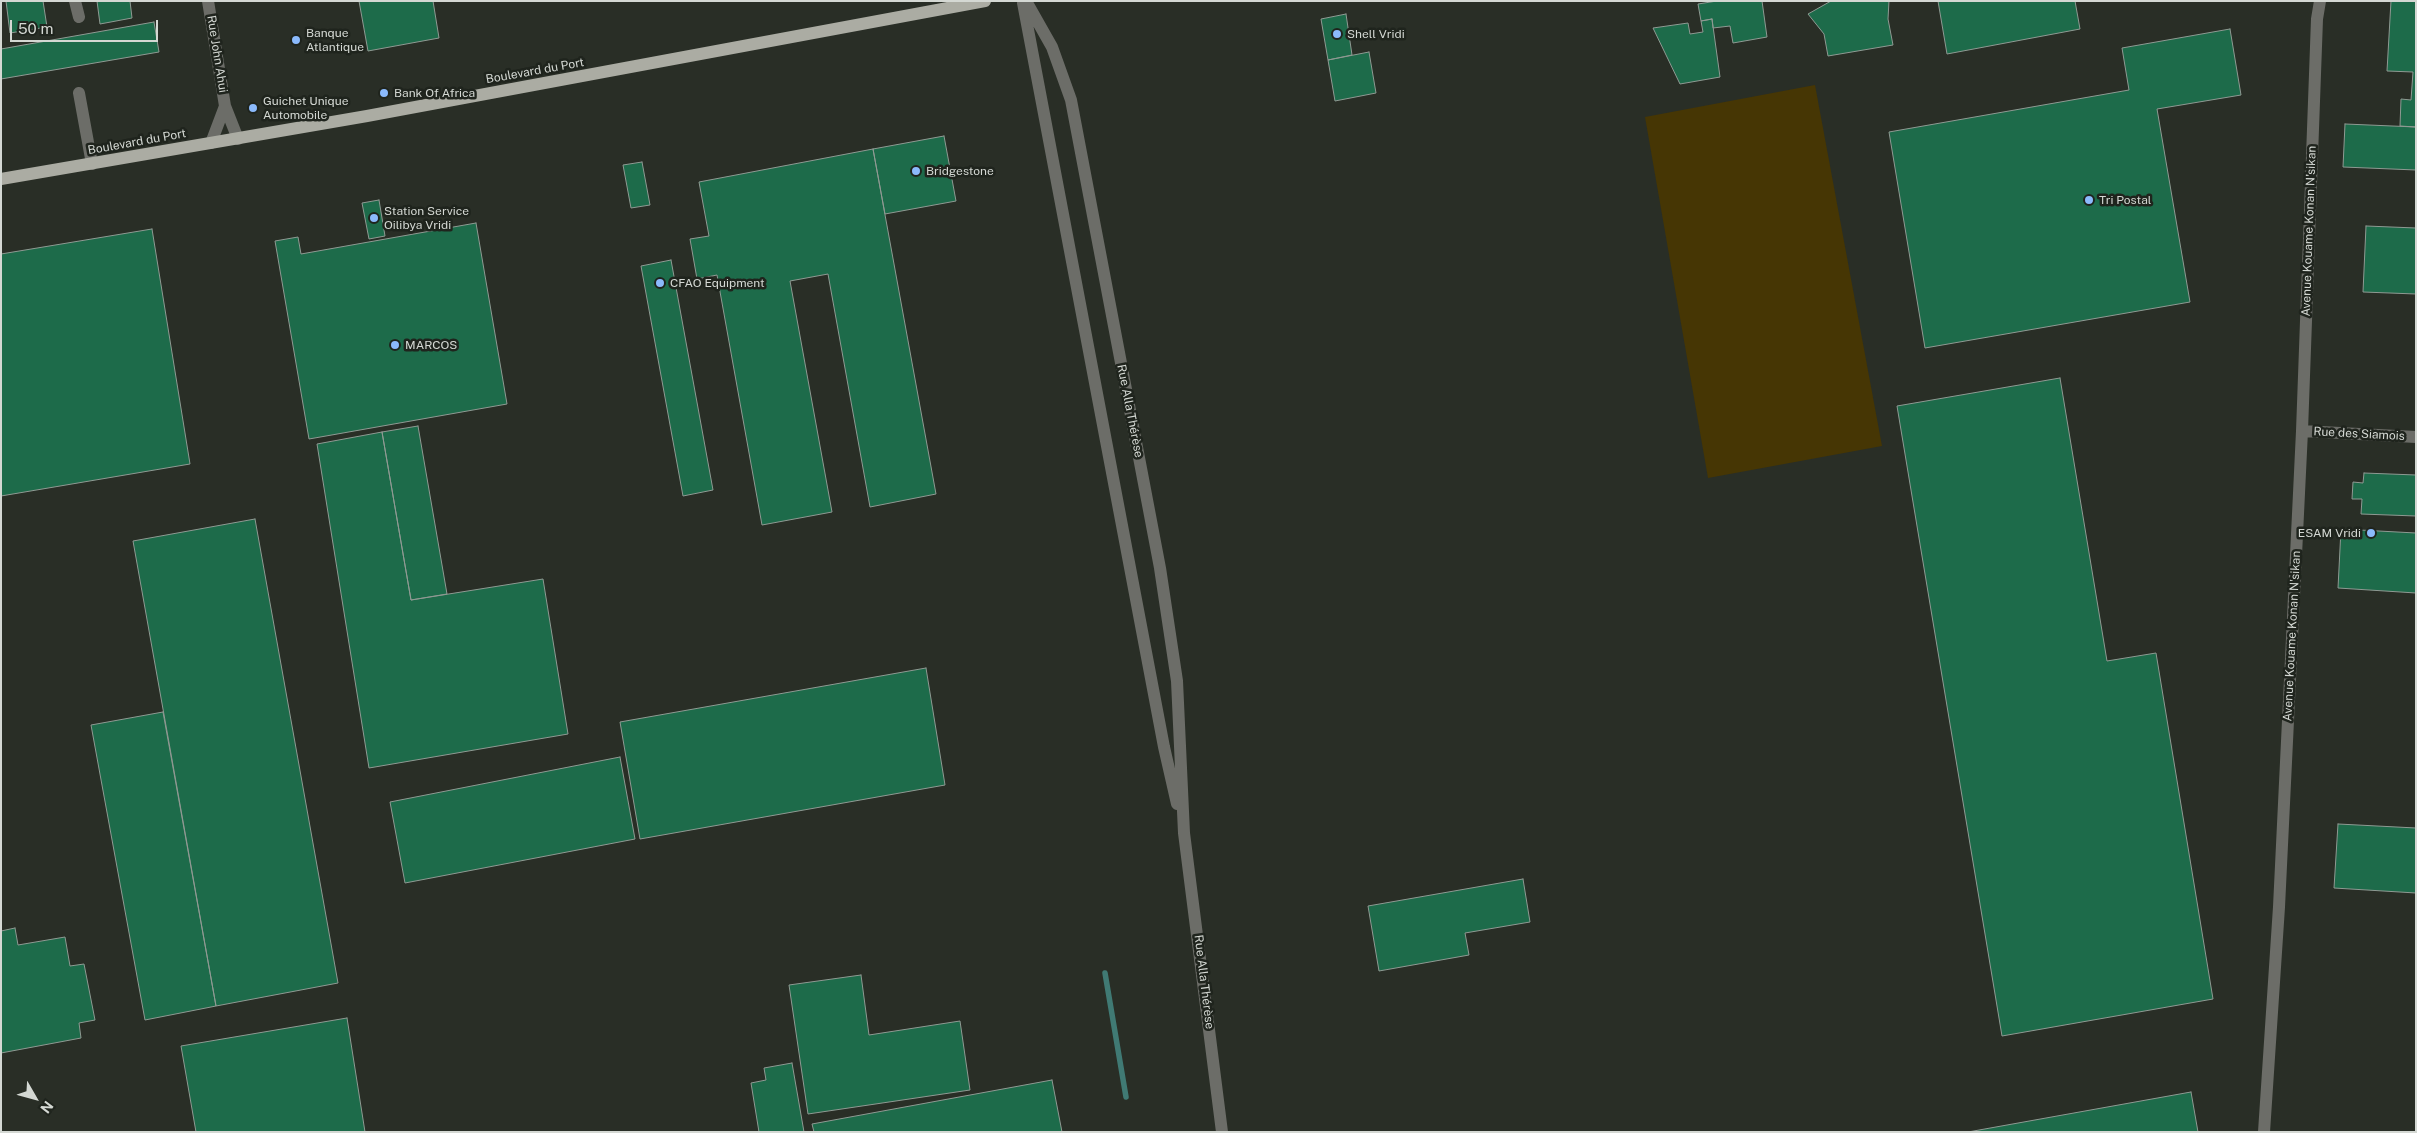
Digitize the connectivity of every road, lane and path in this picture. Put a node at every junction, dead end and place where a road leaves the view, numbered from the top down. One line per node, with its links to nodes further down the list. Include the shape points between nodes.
1 (76, 1): 7 (street)
2 (208, 1): 10 (street, Rue John Ahui)
3 (985, 1): 11 (main road, Boulevard du Port)
4 (1024, 1): 17 (street, Rue Alla Thérèse, via 1164,747); 17 (street, Rue Alla Thérèse, via 1052,47 1071,100 1149,509 1177,681)
5 (2313, 1): 8 (street, Avenue Kouame Konan N'sikan)
6 (2320, 1): 8 (street, Avenue Kouame Konan N'sikan)
7 (79, 17)
8 (2317, 19): 15 (street, Avenue Kouame Konan N'sikan)
9 (79, 93): 13 (street)
10 (225, 106): 11 (street, Rue John Ahui); 12 (street, Rue John Ahui)
11 (238, 139): 12 (main road, Boulevard du Port)
12 (211, 143): 13 (main road, Boulevard du Port)
13 (92, 164): 14 (main road, Boulevard du Port)
14 (1, 179)
15 (2302, 431): 16 (street, Rue des Siamois); 19 (street, Avenue Kouame Konan N'sikan, via 2280,907)
16 (2416, 437)
17 (1184, 833): 18 (street, Rue Alla Thérèse)
18 (1222, 1132)
19 (2264, 1132)

